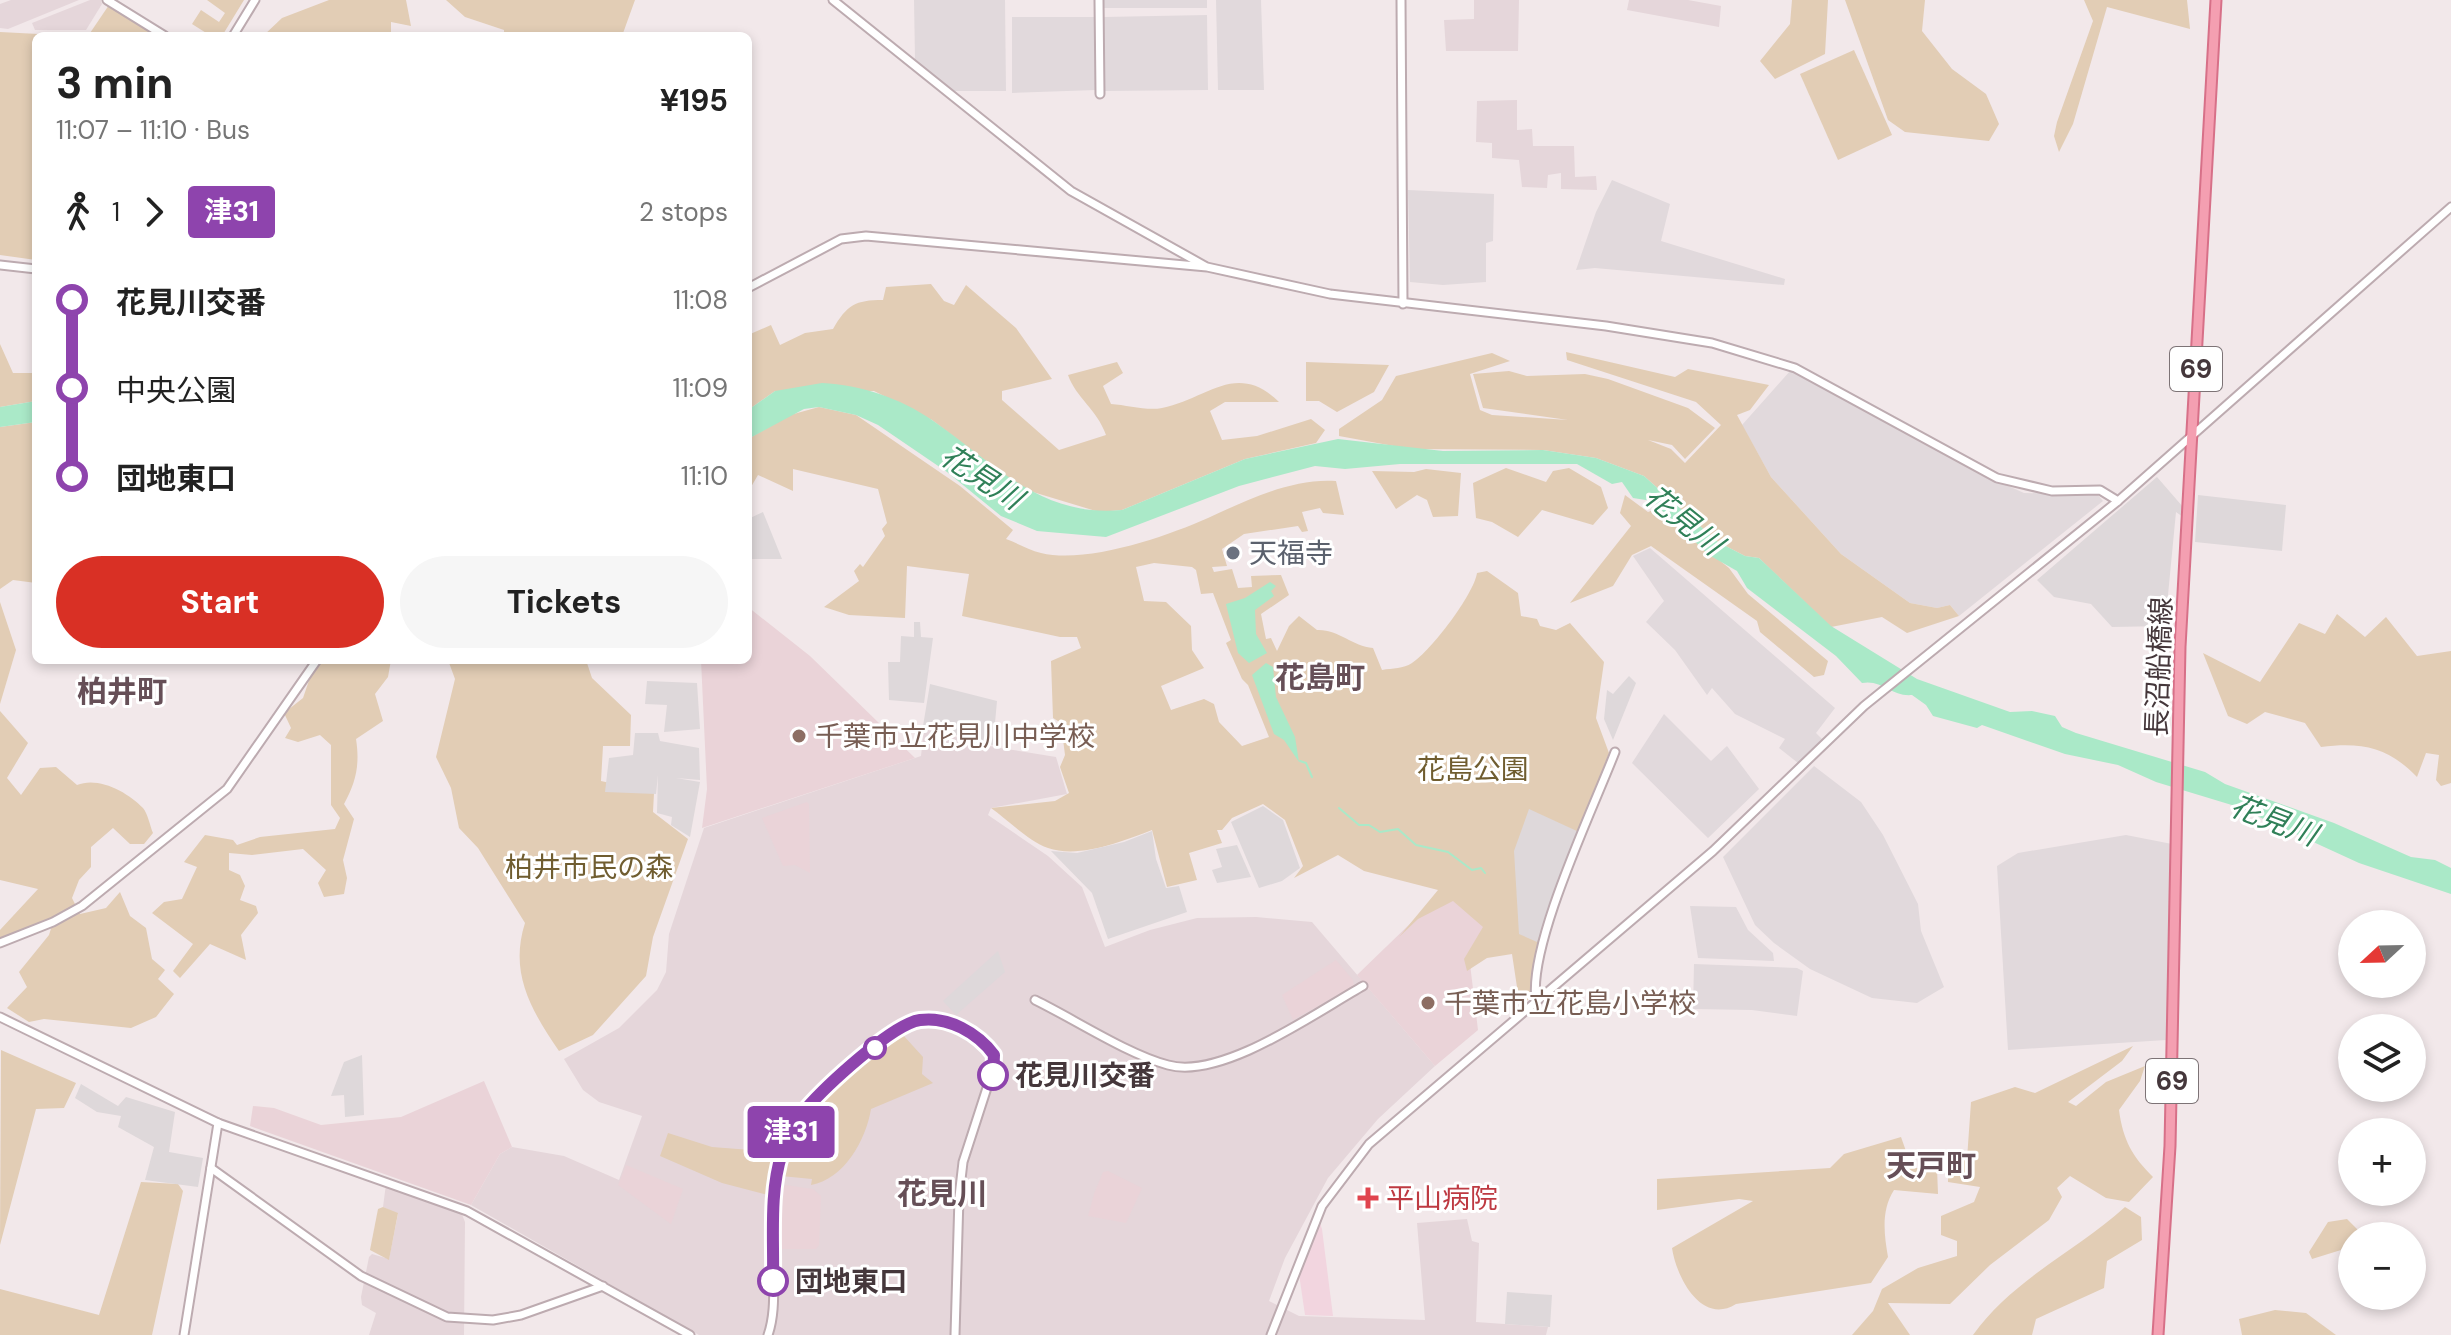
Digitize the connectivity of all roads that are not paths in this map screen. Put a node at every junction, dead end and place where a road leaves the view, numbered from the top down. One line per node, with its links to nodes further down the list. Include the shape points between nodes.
1 (107, 0): 7 (street)
2 (255, 0): 8 (street)
3 (833, 0): 12 (street, via 1071,191)
4 (1099, 0): 9 (street)
5 (1401, 0): 15 (street)
6 (2216, 0): 16 (main road, 長沼船橋線 / 69)
7 (159, 32)
8 (235, 32)
9 (1100, 94)
10 (2451, 207): 16 (street)
11 (0, 265): 13 (street)
12 (1207, 267): 14 (street, via 866,236 841,239); 15 (street)
13 (32, 269)
14 (752, 286)
15 (1403, 304): 17 (street, via 1606,326 1744,351 1795,368 1997,478 2052,491 2100,490)
16 (2193, 431): 17 (street); 33 (main road, 長沼船橋線 / 69, via 2180,647 2170,1146)
17 (2118, 501): 23 (street, via 1864,706 1713,851)
18 (314, 664): 20 (street, via 227,789 82,906)
19 (1615, 752): 23 (street, via 1540,952)
20 (0, 943)
21 (1363, 986): 22 (street, via 1227,1061 1194,1069 1160,1063)
22 (1035, 1000)
23 (1536, 1000): 32 (street, via 1350,1165 1315,1220)
24 (0, 1017): 25 (street)
25 (218, 1123): 26 (street); 27 (street, via 445,1201)
26 (211, 1168): 27 (street, via 361,1276 447,1317 507,1318); 28 (street)
27 (603, 1286): 29 (street)
28 (184, 1335)
29 (690, 1335)
30 (768, 1335): 31 (street, via 778,1169 793,1129 806,1109 862,1057 909,1023 932,1019 976,1037 994,1055 996,1066 963,1162)
31 (955, 1335)
32 (1271, 1335)
33 (2158, 1335)

